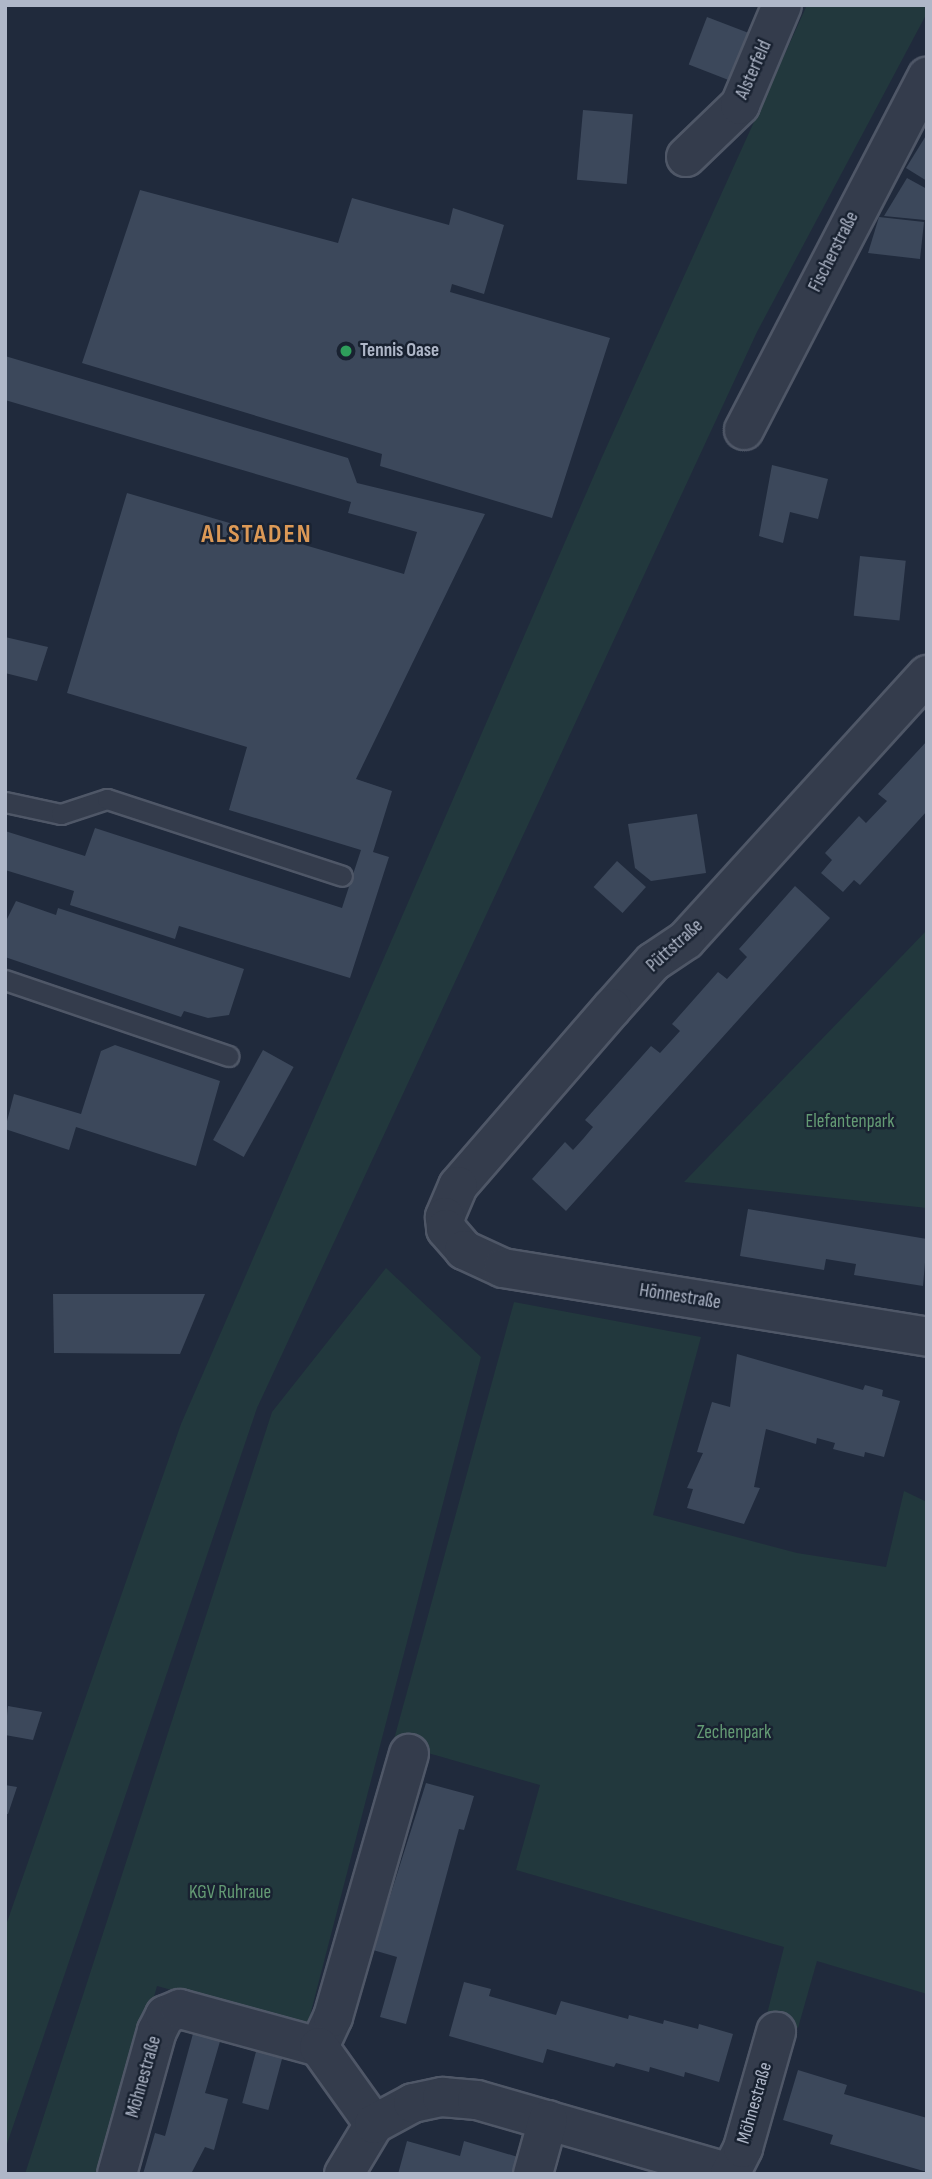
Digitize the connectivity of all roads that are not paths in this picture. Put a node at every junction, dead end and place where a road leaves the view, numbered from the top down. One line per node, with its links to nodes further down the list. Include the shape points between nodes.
1 (782, 5): 3 (street, Alsterfeld, via 740,105)
2 (927, 76): 4 (street, Fischerstraße)
3 (686, 157)
4 (744, 430)
5 (927, 675): 10 (street, Püttstraße, via 687,940 653,962 458,1186 449,1200)
6 (5, 802): 7 (lane, via 61,814 107,799)
7 (342, 876)
8 (5, 980): 9 (lane)
9 (228, 1056)
10 (446, 1229): 11 (street, Hönnestraße, via 470,1255 503,1268)
11 (927, 1337)
12 (409, 1754): 14 (street, via 333,2017)
13 (776, 2032): 17 (street, Möhnestraße, via 743,2148)
14 (319, 2047): 16 (street); 18 (street, Möhnestraße, via 189,2010 165,2015)
15 (548, 2120): 16 (street, Möhnestraße, via 477,2100 442,2097 413,2104); 17 (street, Möhnestraße); 20 (street)
16 (374, 2124): 19 (street)
17 (731, 2173)
18 (117, 2174)
19 (344, 2174)
20 (533, 2174)

